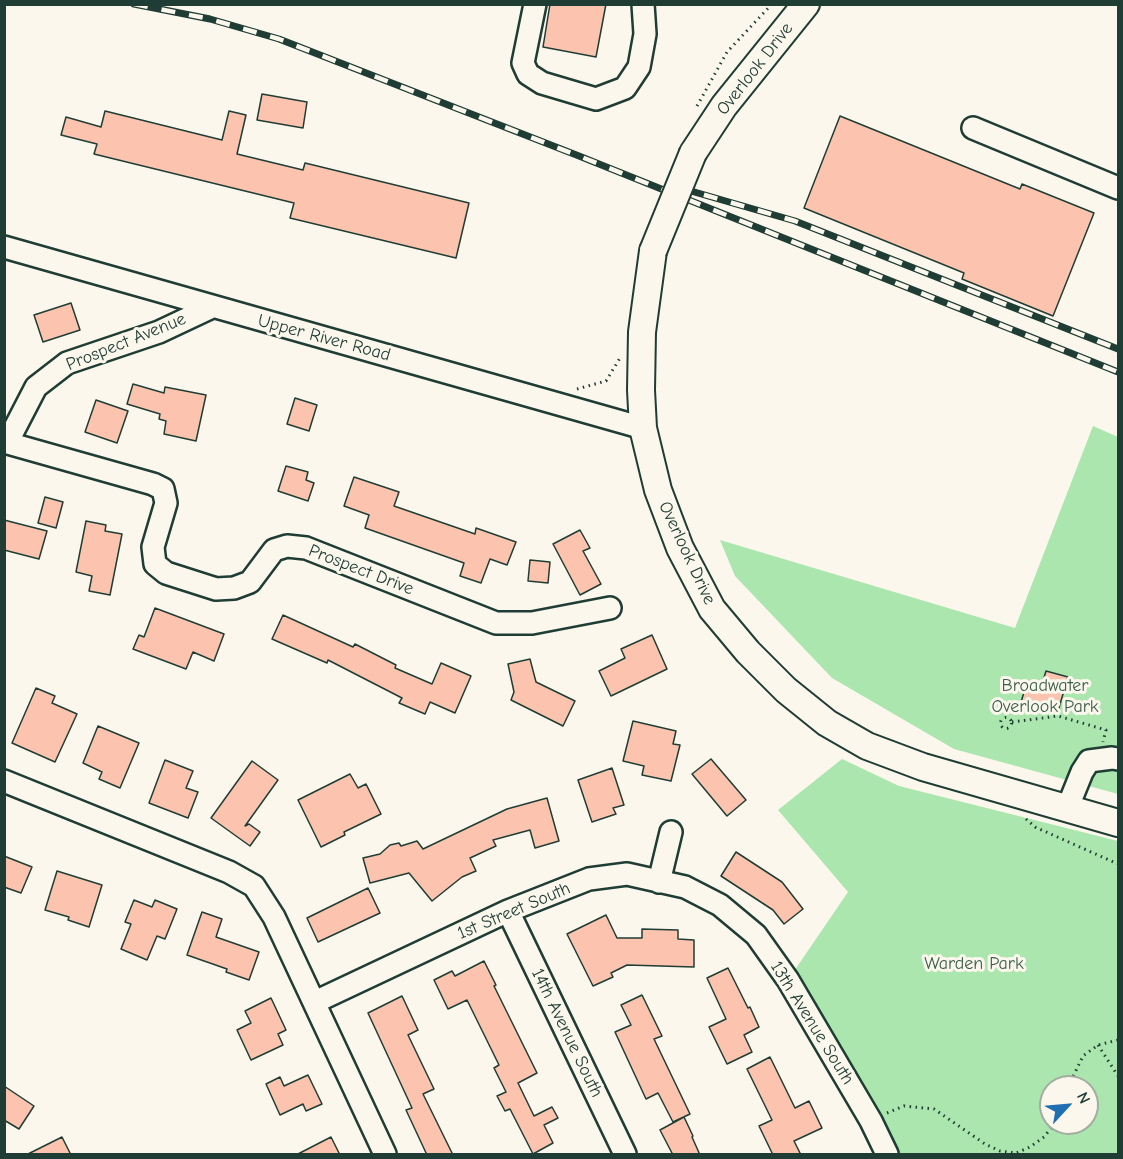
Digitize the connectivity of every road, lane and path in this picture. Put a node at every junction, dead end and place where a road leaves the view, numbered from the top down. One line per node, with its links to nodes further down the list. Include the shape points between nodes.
1 (535, 4): 2 (street, via 523,63 528,74 542,83 596,99 625,88 639,67 645,34)
2 (643, 4)
3 (772, 4): 5 (path, via 728,52)
4 (806, 4): 12 (main road, Overlook Drive, bridge, via 724,106 693,153 653,251 642,332)
5 (692, 114)
6 (973, 128): 7 (street)
7 (1119, 188)
8 (4, 247): 9 (street, Upper River Road)
9 (212, 307): 12 (street, Upper River Road); 13 (street, Prospect Avenue, via 159,332 67,363 36,387)
10 (622, 347): 11 (path, via 620,359 606,381)
11 (569, 392)
12 (643, 428): 18 (main road, Overlook Drive, via 658,490 681,548 712,609 786,690 827,723 867,746 923,767)
13 (6, 442): 14 (street, Prospect Drive, via 163,489 166,503 153,547 155,564 166,573 216,589 250,582 274,550 287,546 306,548 496,623 532,623)
14 (610, 608)
15 (1012, 722): 16 (path, via 1058,716 1106,730)
16 (1109, 759): 18 (street, via 1089,761)
17 (4, 781): 26 (street, via 229,872 254,886 274,917)
18 (1066, 809): 20 (main road, Overlook Drive)
19 (1019, 814): 22 (path, via 1035,827)
20 (1119, 823)
21 (671, 832): 23 (street)
22 (1119, 864)
23 (659, 882): 24 (street, 1st Street South, via 685,887); 25 (street, 1st Street South, via 627,874 589,879)
24 (720, 905): 31 (street, 13th Avenue South, via 756,935)
25 (508, 911): 26 (street, 1st Street South); 34 (street, 14th Avenue South)
26 (315, 1002): 33 (street)
27 (1119, 1040): 28 (path)
28 (1098, 1045): 29 (path, via 1083,1056); 30 (path)
29 (1074, 1075)
30 (1119, 1076)
31 (871, 1120): 32 (path, via 904,1106 934,1109 985,1144 1016,1153); 35 (street, 13th Avenue South)
32 (1045, 1135)
33 (385, 1155)
34 (625, 1155)
35 (887, 1155)

